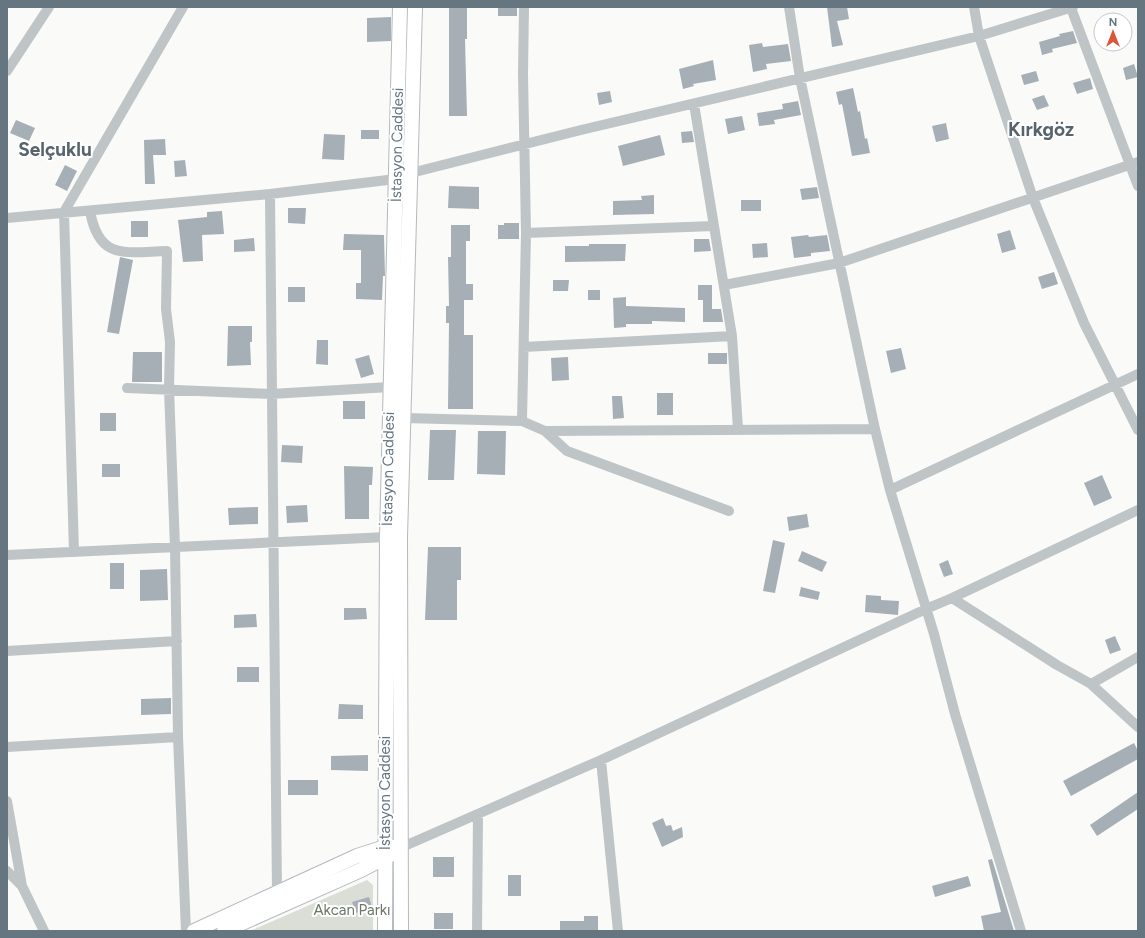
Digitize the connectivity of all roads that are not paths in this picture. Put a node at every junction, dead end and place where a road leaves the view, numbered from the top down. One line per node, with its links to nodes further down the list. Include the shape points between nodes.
1 (49, 7): 10 (street)
2 (183, 7): 21 (street)
3 (400, 7): 16 (main road, İstasyon Caddesi)
4 (416, 7): 15 (main road)
5 (524, 7): 13 (street)
6 (789, 7): 11 (street)
7 (974, 7): 9 (street)
8 (1072, 7): 9 (street); 14 (street)
9 (980, 36): 11 (street); 19 (street)
10 (7, 71)
11 (800, 78): 12 (street); 25 (street)
12 (694, 104): 13 (street); 23 (street)
13 (525, 144): 15 (street); 24 (street)
14 (1134, 163): 17 (street); 19 (street)
15 (411, 173): 16 (street); 35 (main road)
16 (396, 179): 18 (street); 31 (main road, İstasyon Caddesi)
17 (1138, 186)
18 (270, 194): 20 (street); 34 (street)
19 (1033, 198): 25 (street); 30 (street, via 1084,323)
20 (90, 211): 21 (street); 33 (street, via 93,228 103,245 120,252 166,251)
21 (64, 212): 22 (street); 47 (street)
22 (7, 218)
23 (714, 226): 24 (street); 26 (street)
24 (526, 233): 28 (street)
25 (839, 263): 26 (street); 38 (street)
26 (724, 286): 27 (street)
27 (732, 336): 28 (street); 37 (street)
28 (524, 347): 36 (street)
29 (1138, 374): 30 (street)
30 (1117, 385): 39 (street); 41 (street)
31 (390, 387): 34 (street); 44 (main road, İstasyon Caddesi)
32 (127, 388): 33 (street)
33 (170, 389): 34 (street); 46 (street)
34 (271, 394): 45 (street)
35 (404, 418): 36 (street); 61 (main road, via 400,537)
36 (522, 421): 40 (street)
37 (738, 429): 38 (street); 40 (street)
38 (875, 429): 41 (street)
39 (1138, 430)
40 (545, 431): 42 (street, via 567,450)
41 (890, 490): 50 (street)
42 (730, 510)
43 (1138, 510): 49 (street)
44 (386, 537): 45 (street); 62 (main road, İstasyon Caddesi)
45 (272, 543): 46 (street); 65 (street)
46 (176, 547): 47 (street); 51 (street)
47 (74, 552): 48 (street)
48 (7, 555)
49 (952, 598): 50 (street); 54 (street, via 1057,665)
50 (926, 609): 58 (street); 74 (street)
51 (177, 641): 52 (street); 56 (street)
52 (7, 651)
53 (1138, 657): 54 (street)
54 (1092, 684): 55 (street)
55 (1138, 727)
56 (178, 737): 57 (street); 67 (street)
57 (7, 747)
58 (601, 760): 60 (street); 73 (street)
59 (7, 800): 64 (street)
60 (478, 814): 61 (street); 72 (street)
61 (400, 848): 62 (main road); 71 (main road)
62 (385, 853): 65 (main road, via 357,856); 70 (main road, İstasyon Caddesi)
63 (7, 871): 64 (street)
64 (22, 886): 66 (street)
65 (280, 900): 68 (main road); 69 (main road)
66 (44, 931)
67 (186, 931)
68 (194, 931)
69 (224, 931)
70 (385, 931)
71 (401, 931)
72 (477, 931)
73 (618, 931)
74 (1021, 931)

